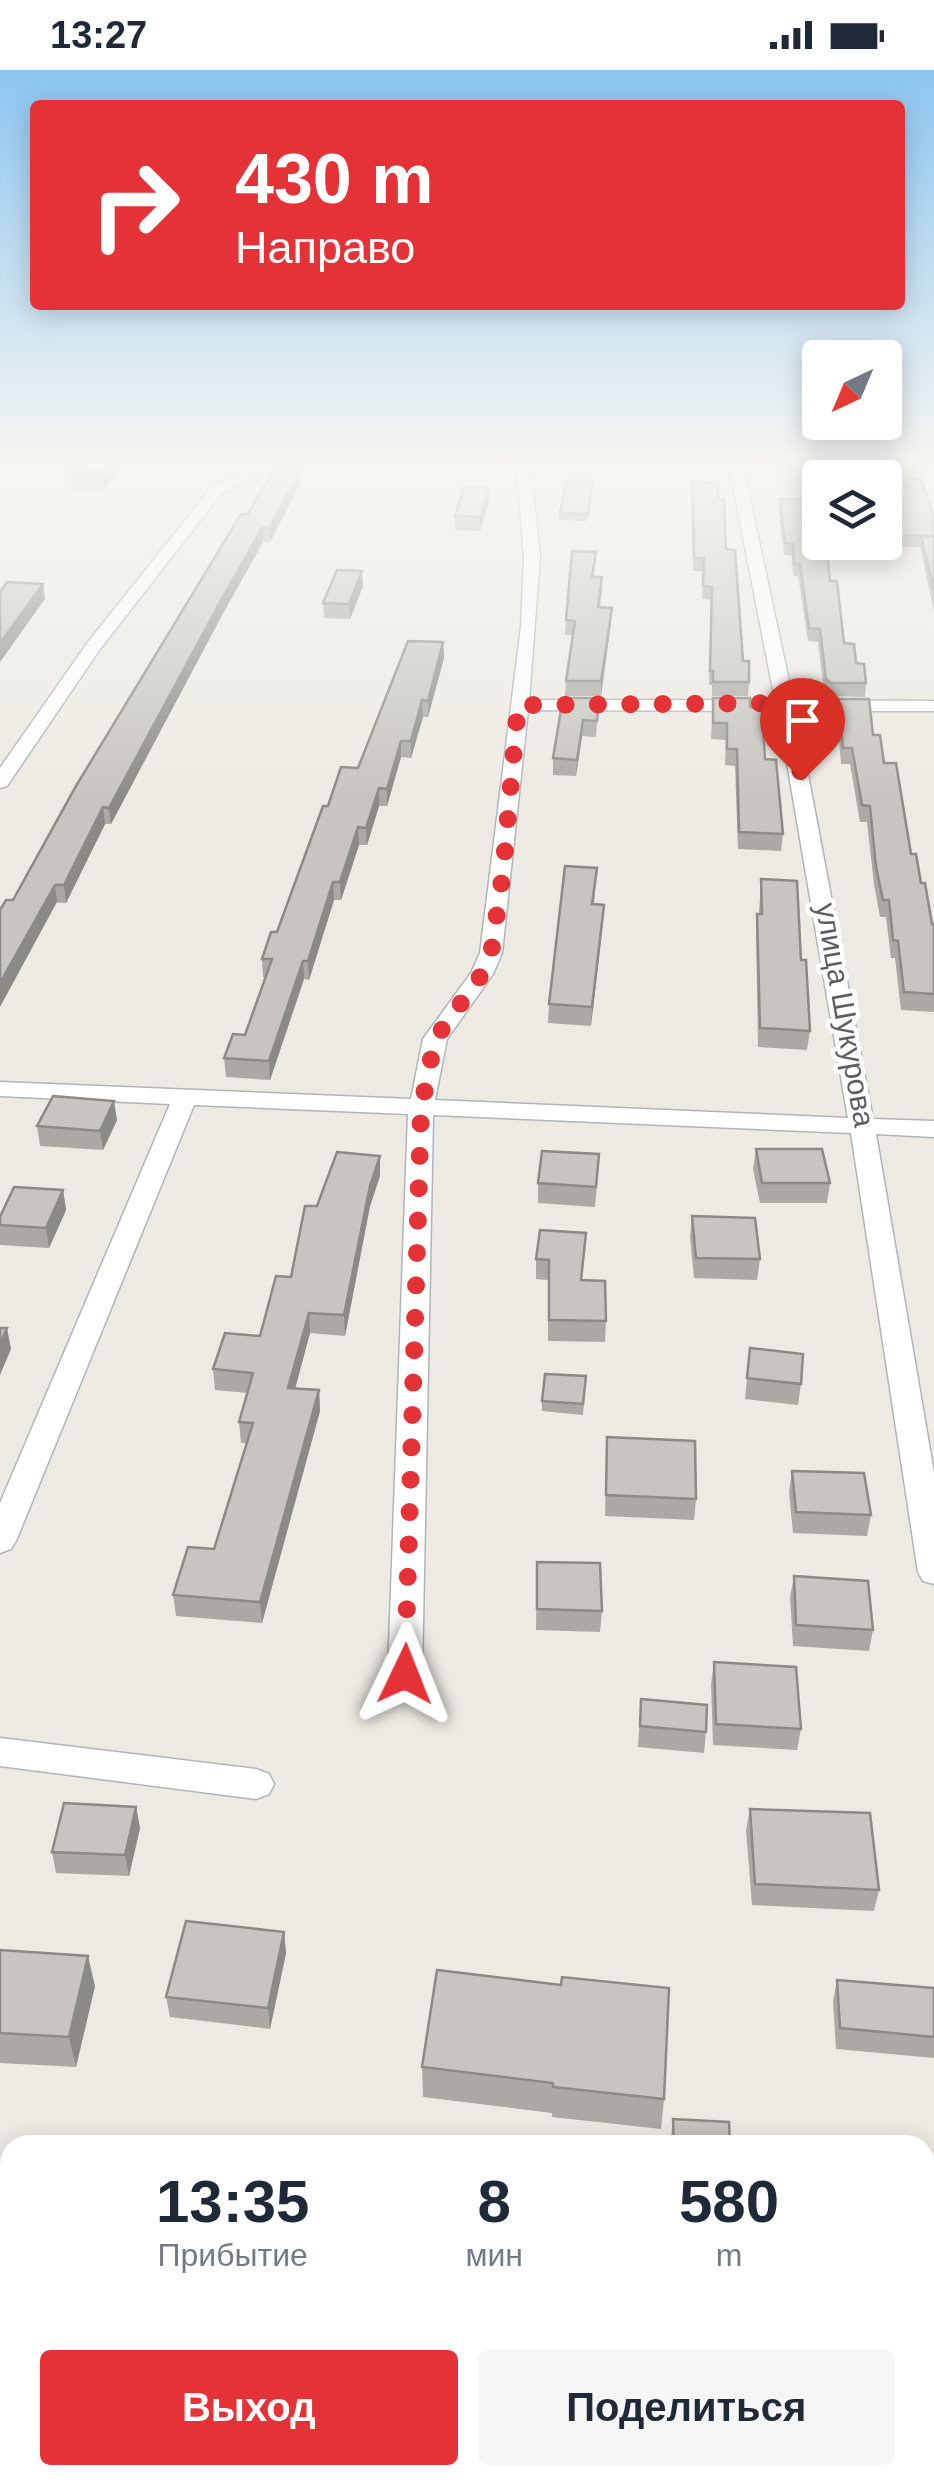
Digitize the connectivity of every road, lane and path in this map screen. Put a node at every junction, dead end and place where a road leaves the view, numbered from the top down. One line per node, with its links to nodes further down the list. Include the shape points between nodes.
1 (151, 574): 7 (street)
2 (531, 574): 5 (street)
3 (760, 574): 4 (street, улица Шукурова)
4 (788, 703): 5 (street); 6 (street); 11 (street, улица Шукурова)
5 (518, 705): 10 (street, via 491,954 435,1039)
6 (934, 706)
7 (0, 782)
8 (0, 1089): 9 (street)
9 (186, 1095): 10 (street); 13 (street)
10 (421, 1109): 11 (street); 15 (street)
11 (866, 1127): 12 (street); 14 (street, улица Шукурова)
12 (934, 1129)
13 (0, 1541)
14 (934, 1572)
15 (405, 1674)
16 (0, 1752): 17 (street)
17 (256, 1784)

